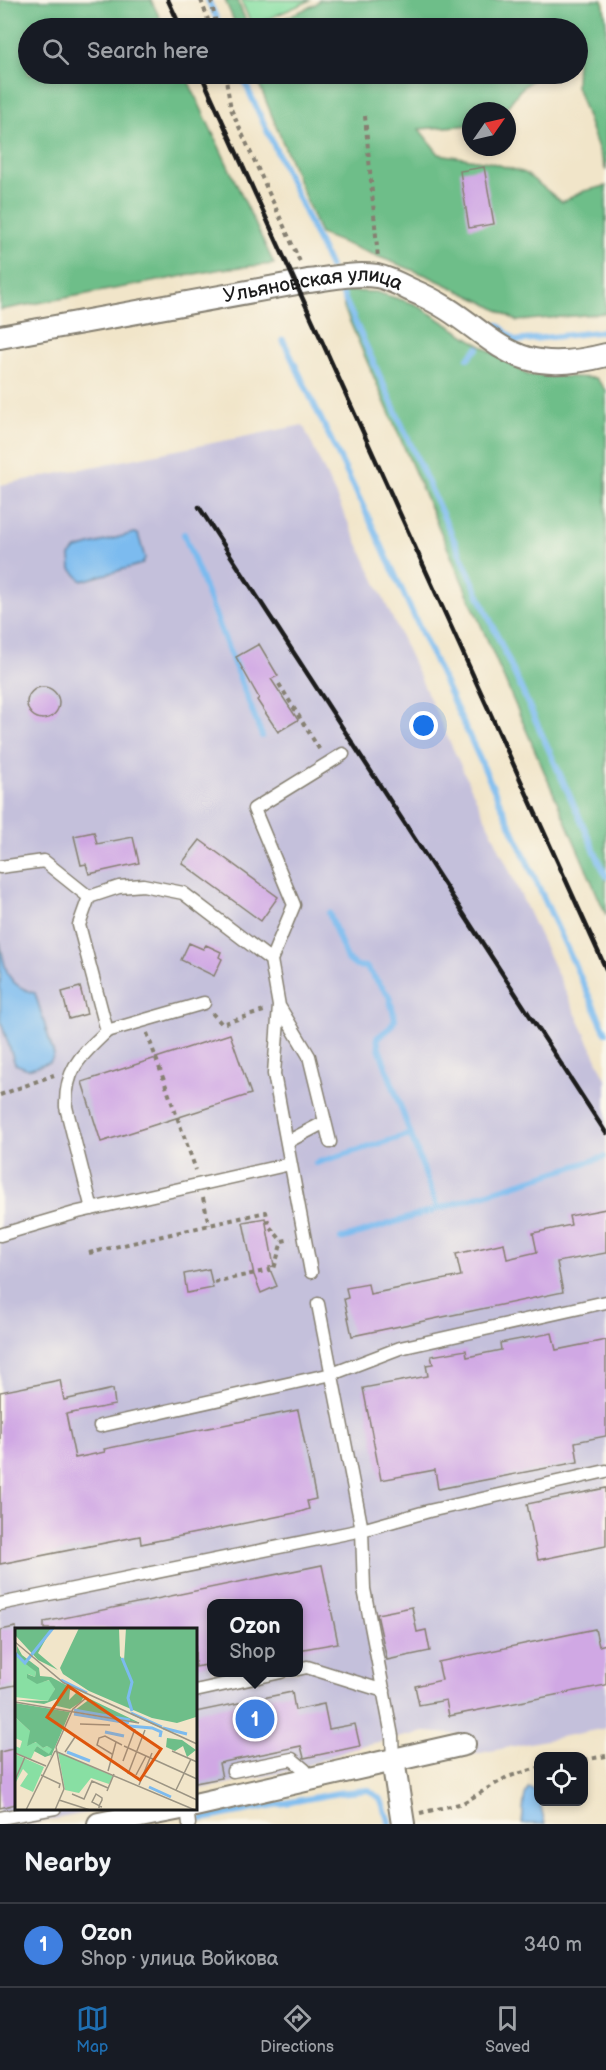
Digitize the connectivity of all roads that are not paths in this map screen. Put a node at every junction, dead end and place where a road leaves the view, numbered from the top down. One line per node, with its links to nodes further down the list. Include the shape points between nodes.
1 (0, 337): 2 (street, Ульяновская улица, via 308,281 379,276 423,294 462,318 489,341 532,362 581,362)
2 (606, 355)
3 (343, 754): 6 (lane, via 254,809 294,905)
4 (0, 867): 5 (lane, via 44,861)
5 (89, 897): 6 (lane, via 119,887 142,885 183,893); 9 (lane, via 80,925)
6 (271, 960): 8 (lane)
7 (204, 1003): 9 (lane)
8 (279, 1005): 10 (lane, via 309,1056); 12 (lane, via 274,1074)
9 (107, 1031): 14 (lane, via 69,1073 66,1107)
10 (325, 1122): 11 (lane); 12 (lane)
11 (330, 1142)
12 (286, 1143): 13 (lane)
13 (291, 1164): 14 (lane); 16 (lane)
14 (92, 1209): 15 (lane)
15 (0, 1235)
16 (311, 1272)
17 (606, 1302): 19 (lane, via 400,1348)
18 (318, 1304): 19 (lane)
19 (332, 1374): 20 (lane); 22 (lane)
20 (100, 1426)
21 (606, 1471): 22 (lane)
22 (362, 1530): 23 (lane); 27 (lane, via 364,1589)
23 (0, 1604)
24 (303, 1668): 27 (lane)
25 (257, 1677): 26 (lane)
26 (196, 1690)
27 (384, 1692): 29 (lane)
28 (464, 1744): 29 (street)
29 (393, 1760): 31 (street); 37 (street)
30 (233, 1771): 31 (lane, via 292,1759 306,1770)
31 (309, 1781): 32 (street)
32 (196, 1805)
33 (50, 1809): 36 (lane)
34 (177, 1809): 38 (street)
35 (187, 1809): 39 (lane)
36 (0, 1818)
37 (402, 1820)
38 (99, 1824)
39 (189, 1824)

